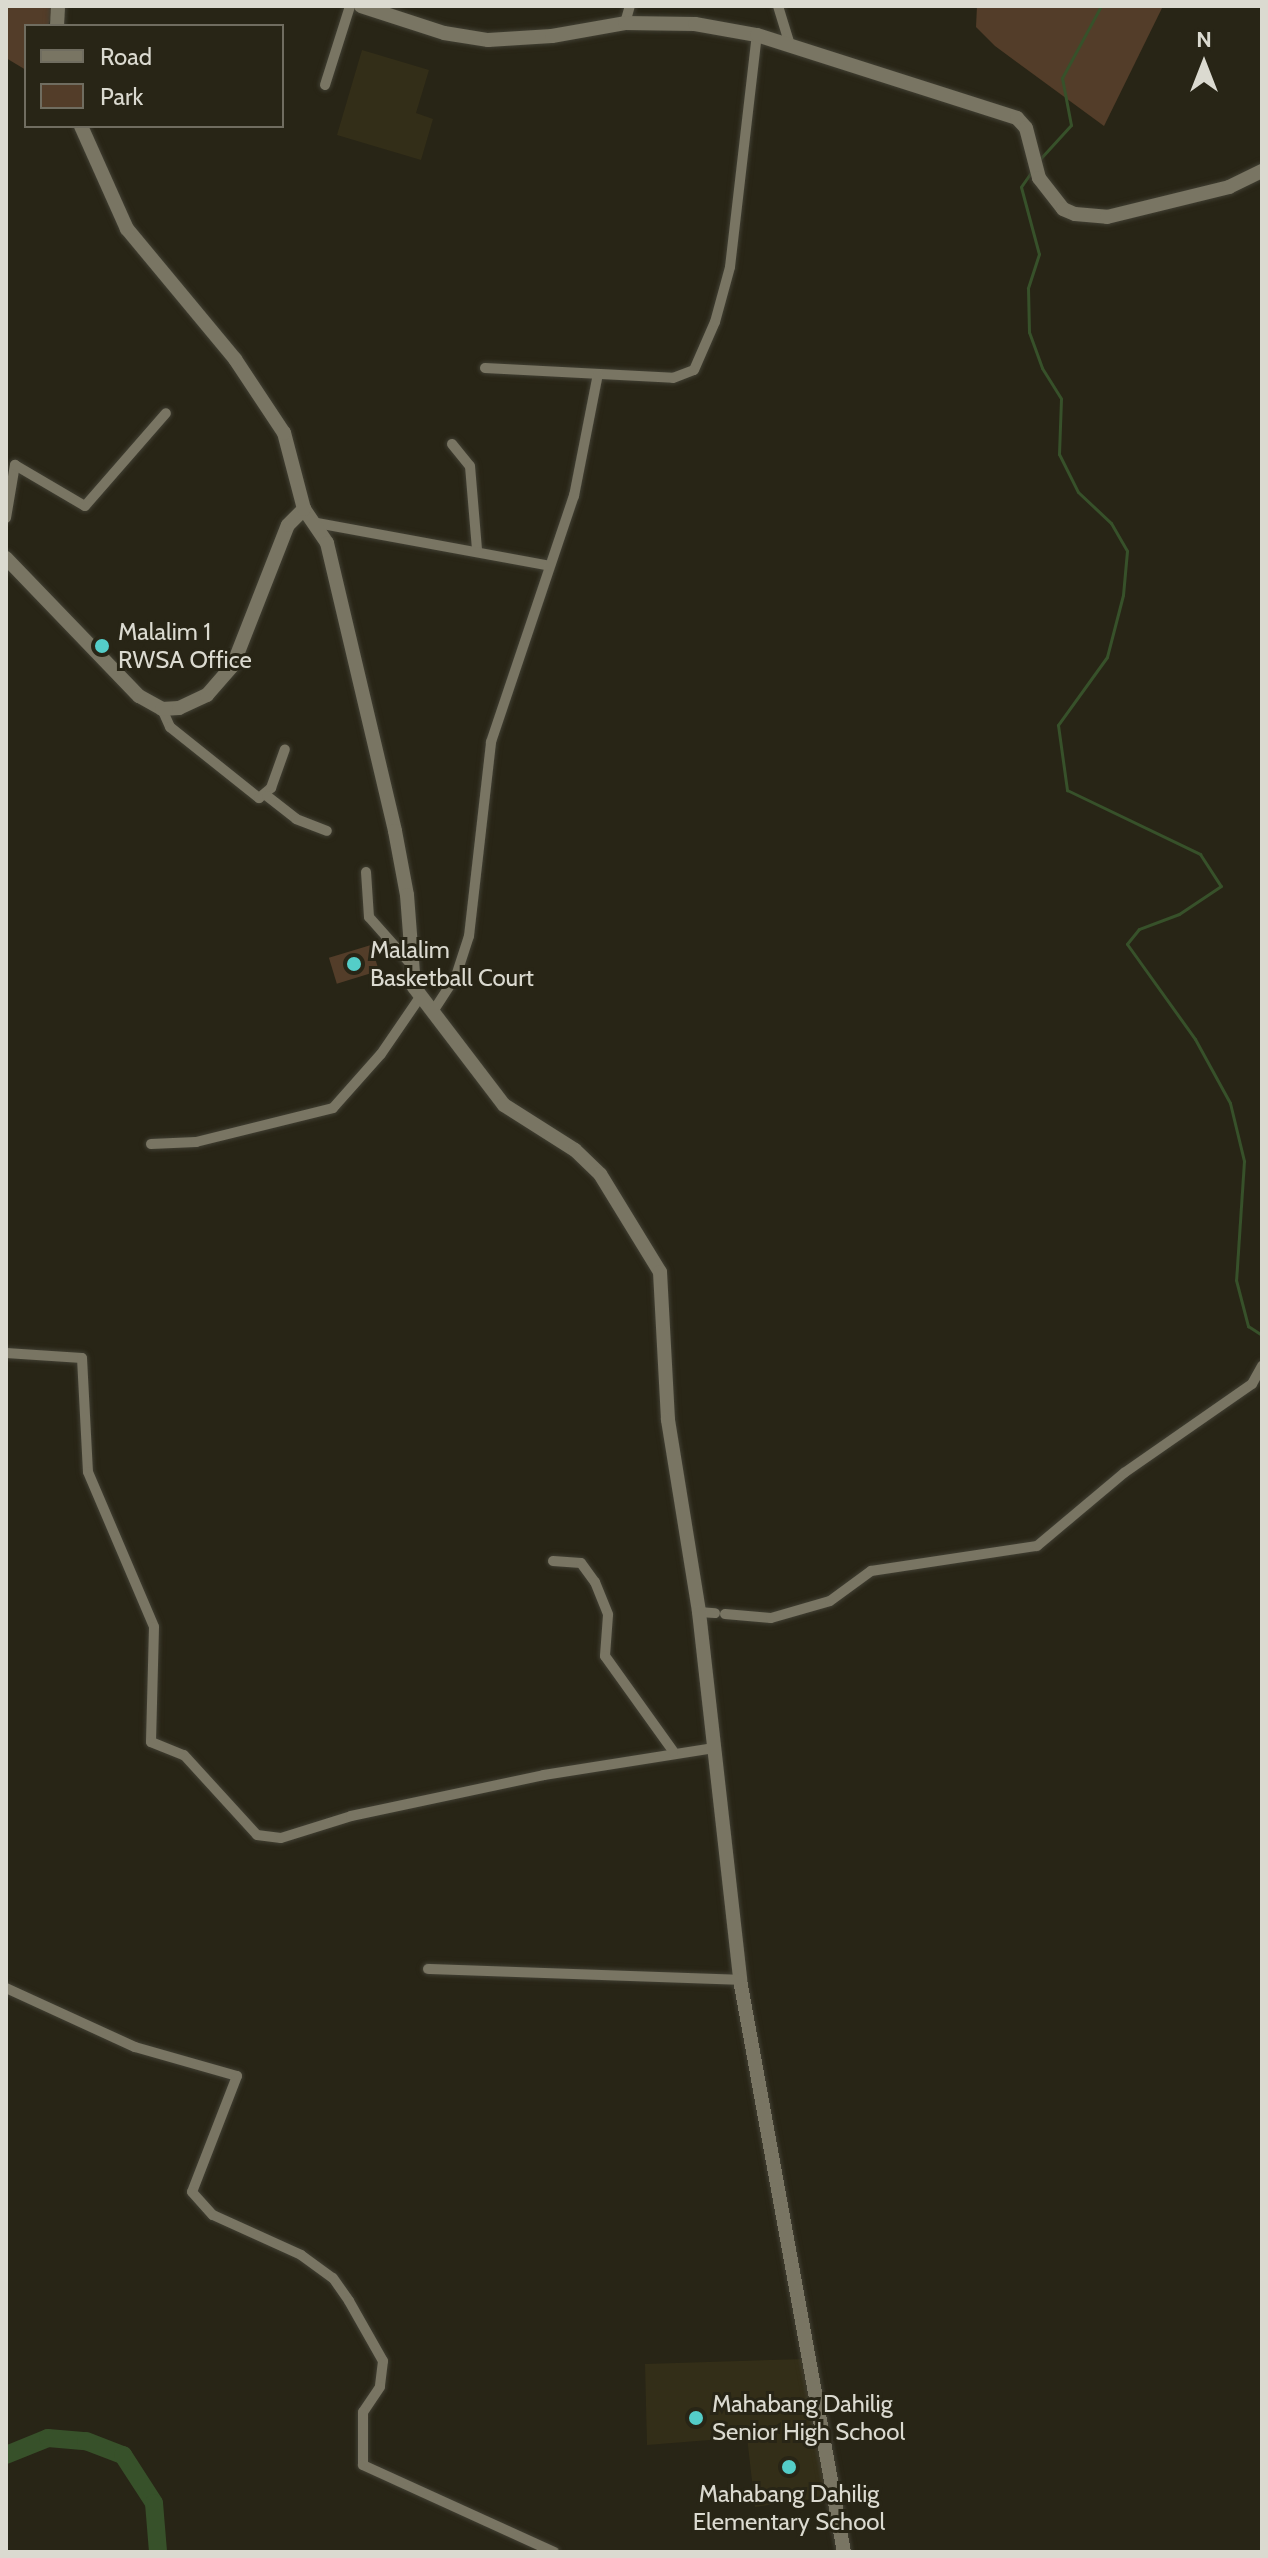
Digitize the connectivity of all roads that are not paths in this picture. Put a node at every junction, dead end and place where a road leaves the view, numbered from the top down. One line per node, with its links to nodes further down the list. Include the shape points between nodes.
1 (350, 6): 8 (street)
2 (361, 6): 5 (street, via 444,33 488,40)
3 (630, 6): 5 (street)
4 (778, 6): 7 (street)
5 (625, 23): 6 (street, via 695,24)
6 (757, 35): 7 (street); 12 (street, via 730,267 704,350 694,370 681,378)
7 (790, 45): 10 (street, via 1017,118 1026,128 1039,178 1063,209 1107,217 1229,187)
8 (325, 85)
9 (82, 128): 15 (street, via 127,229 249,377 284,433)
10 (1262, 171)
11 (485, 368): 12 (street)
12 (598, 374): 20 (street, via 574,496)
13 (166, 413): 16 (street, via 85,506 15,465)
14 (452, 444): 18 (street, via 470,466)
15 (304, 509): 17 (street); 21 (street, via 288,525 241,651 223,680 190,704)
16 (6, 518)
17 (317, 523): 18 (street); 26 (street, via 327,543 398,842 407,895)
18 (477, 550): 20 (street)
19 (6, 558): 21 (street, via 100,660)
20 (546, 565): 28 (street, via 491,742 469,936 456,976)
21 (162, 709): 23 (street, via 170,727 253,796)
22 (285, 749): 23 (street)
23 (267, 796): 24 (street, via 296,819)
24 (327, 831)
25 (366, 872): 26 (street, via 369,917)
26 (409, 962): 27 (street)
27 (420, 997): 28 (street); 29 (street, via 381,1054 333,1108 196,1142)
28 (432, 1013): 33 (street, via 504,1105 575,1150 600,1174 660,1272 669,1431)
29 (151, 1144)
30 (6, 1353): 35 (street, via 82,1358 88,1472 154,1627 151,1742 184,1755 257,1835 281,1838 351,1816)
31 (1262, 1366): 33 (street, via 1252,1384 1124,1473 1037,1546 871,1571 830,1601 771,1618)
32 (553, 1561): 35 (street, via 581,1563 595,1582 608,1615 605,1656)
33 (699, 1612): 34 (street)
34 (714, 1748): 35 (street); 37 (street)
35 (673, 1751)
36 (428, 1969): 37 (street)
37 (740, 1980): 40 (street)
38 (6, 1988): 39 (street, via 135,2047 237,2076 192,2192 213,2215 301,2255 333,2278 349,2301 383,2361 380,2387 363,2412 363,2465)
39 (554, 2552)
40 (844, 2552)

